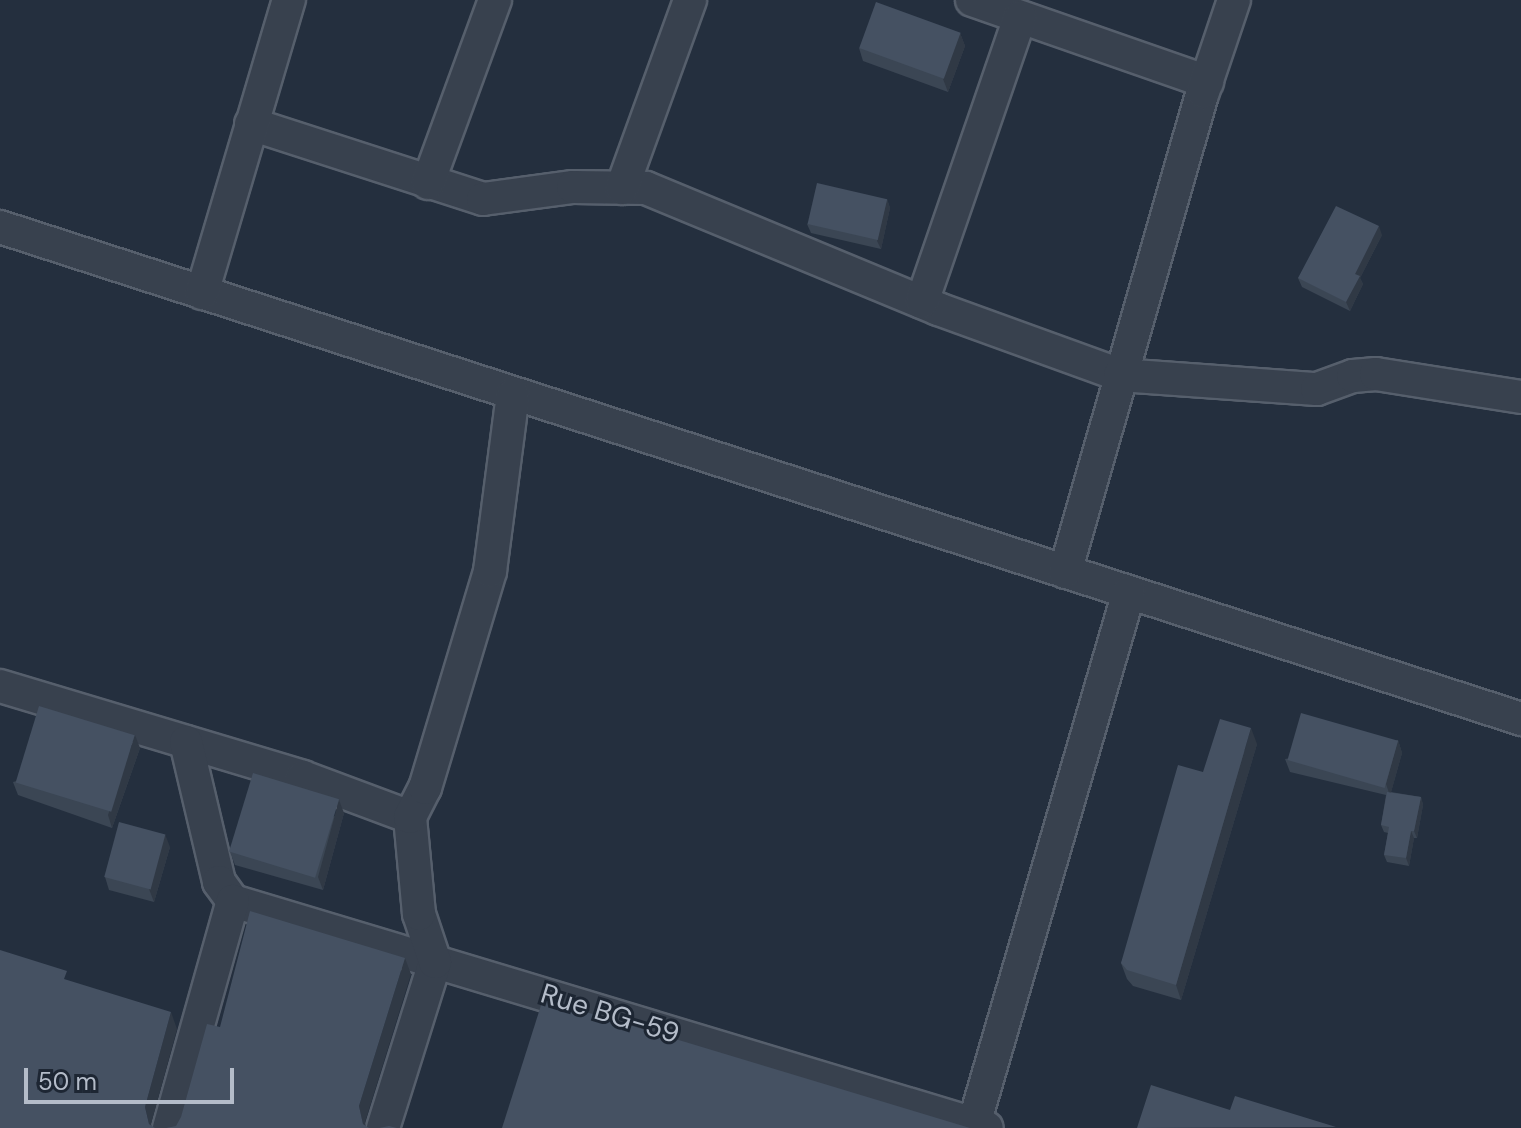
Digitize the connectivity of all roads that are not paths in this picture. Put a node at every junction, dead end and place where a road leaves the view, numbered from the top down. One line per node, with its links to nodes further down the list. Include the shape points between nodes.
1 (289, 0): 8 (street)
2 (495, 0): 9 (street)
3 (690, 0): 10 (street)
4 (972, 0): 6 (street)
5 (1234, 0): 7 (street)
6 (1020, 17): 7 (street); 13 (street)
7 (1207, 82): 14 (street)
8 (251, 124): 9 (street); 12 (street)
9 (428, 183): 10 (street, via 483,199 573,187)
10 (622, 188): 13 (street, via 646,188)
11 (0, 227): 12 (street)
12 (202, 293): 15 (street)
13 (922, 302): 14 (street)
14 (1120, 375): 16 (street, via 1317,389 1376,374); 17 (street)
15 (513, 394): 17 (street); 24 (street, via 490,571 425,788)
16 (1521, 397)
17 (1065, 572): 18 (street)
18 (1129, 592): 22 (street); 28 (street)
19 (0, 686): 20 (street)
20 (33, 697): 21 (street); 23 (street)
21 (0, 709)
22 (1521, 719)
23 (186, 742): 24 (street); 25 (street, via 219,882)
24 (410, 817): 26 (street, via 419,914)
25 (233, 901): 26 (street, Rue BG-59); 29 (street)
26 (435, 962): 27 (street); 28 (street, Rue BG-59)
27 (389, 1126)
28 (980, 1126)
29 (169, 1128)

